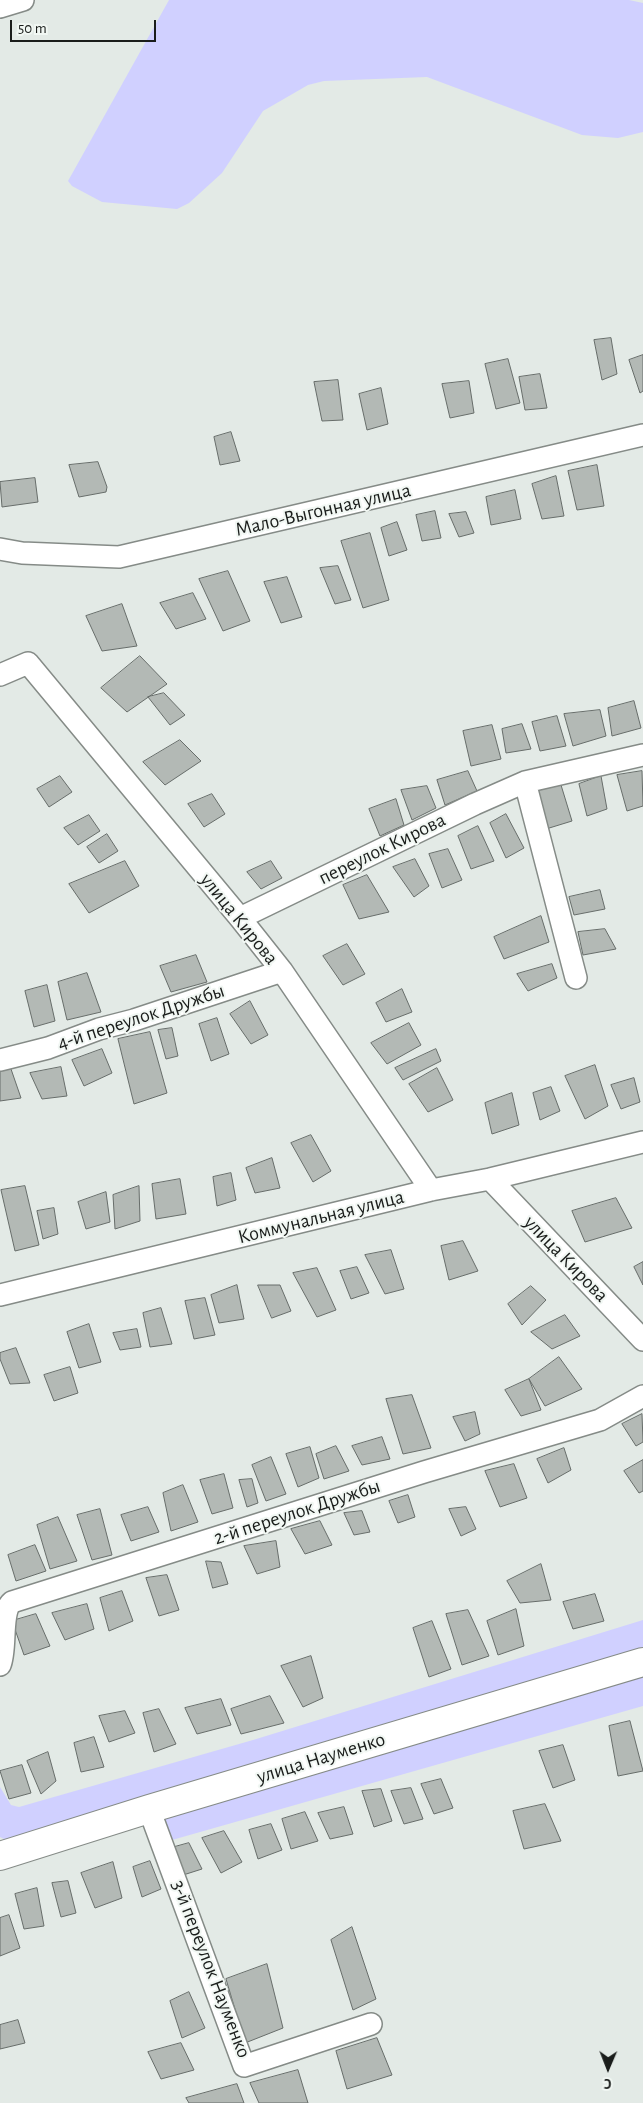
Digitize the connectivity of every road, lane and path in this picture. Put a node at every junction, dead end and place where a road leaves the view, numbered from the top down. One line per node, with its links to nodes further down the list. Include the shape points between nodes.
1 (23, 0): 2 (street)
2 (0, 7)
3 (643, 435): 4 (street, Мало-Выгонная улица, via 119,557 22,553)
4 (0, 549)
5 (0, 675): 8 (street, улица Кирова, via 28,663)
6 (643, 756): 7 (street, переулок Кирова)
7 (525, 782): 8 (street, переулок Кирова); 10 (street)
8 (240, 918): 9 (street, улица Кирова)
9 (282, 972): 11 (street, 4-й переулок Дружбы, via 48,1048); 14 (street, улица Кирова)
10 (576, 978)
11 (0, 1060)
12 (643, 1142): 13 (street, Коммунальная улица)
13 (490, 1179): 14 (street, Коммунальная улица); 16 (street, улица Кирова)
14 (431, 1190): 15 (street, Коммунальная улица)
15 (0, 1295)
16 (643, 1340)
17 (643, 1396): 19 (street, 2-й переулок Дружбы, via 600,1420 12,1602 4,1614)
18 (643, 1662): 20 (main road, улица Науменко)
19 (0, 1665)
20 (150, 1809): 21 (main road, улица Науменко); 22 (street, 3-й переулок Науменко, via 244,2066)
21 (0, 1856)
22 (371, 2024)

